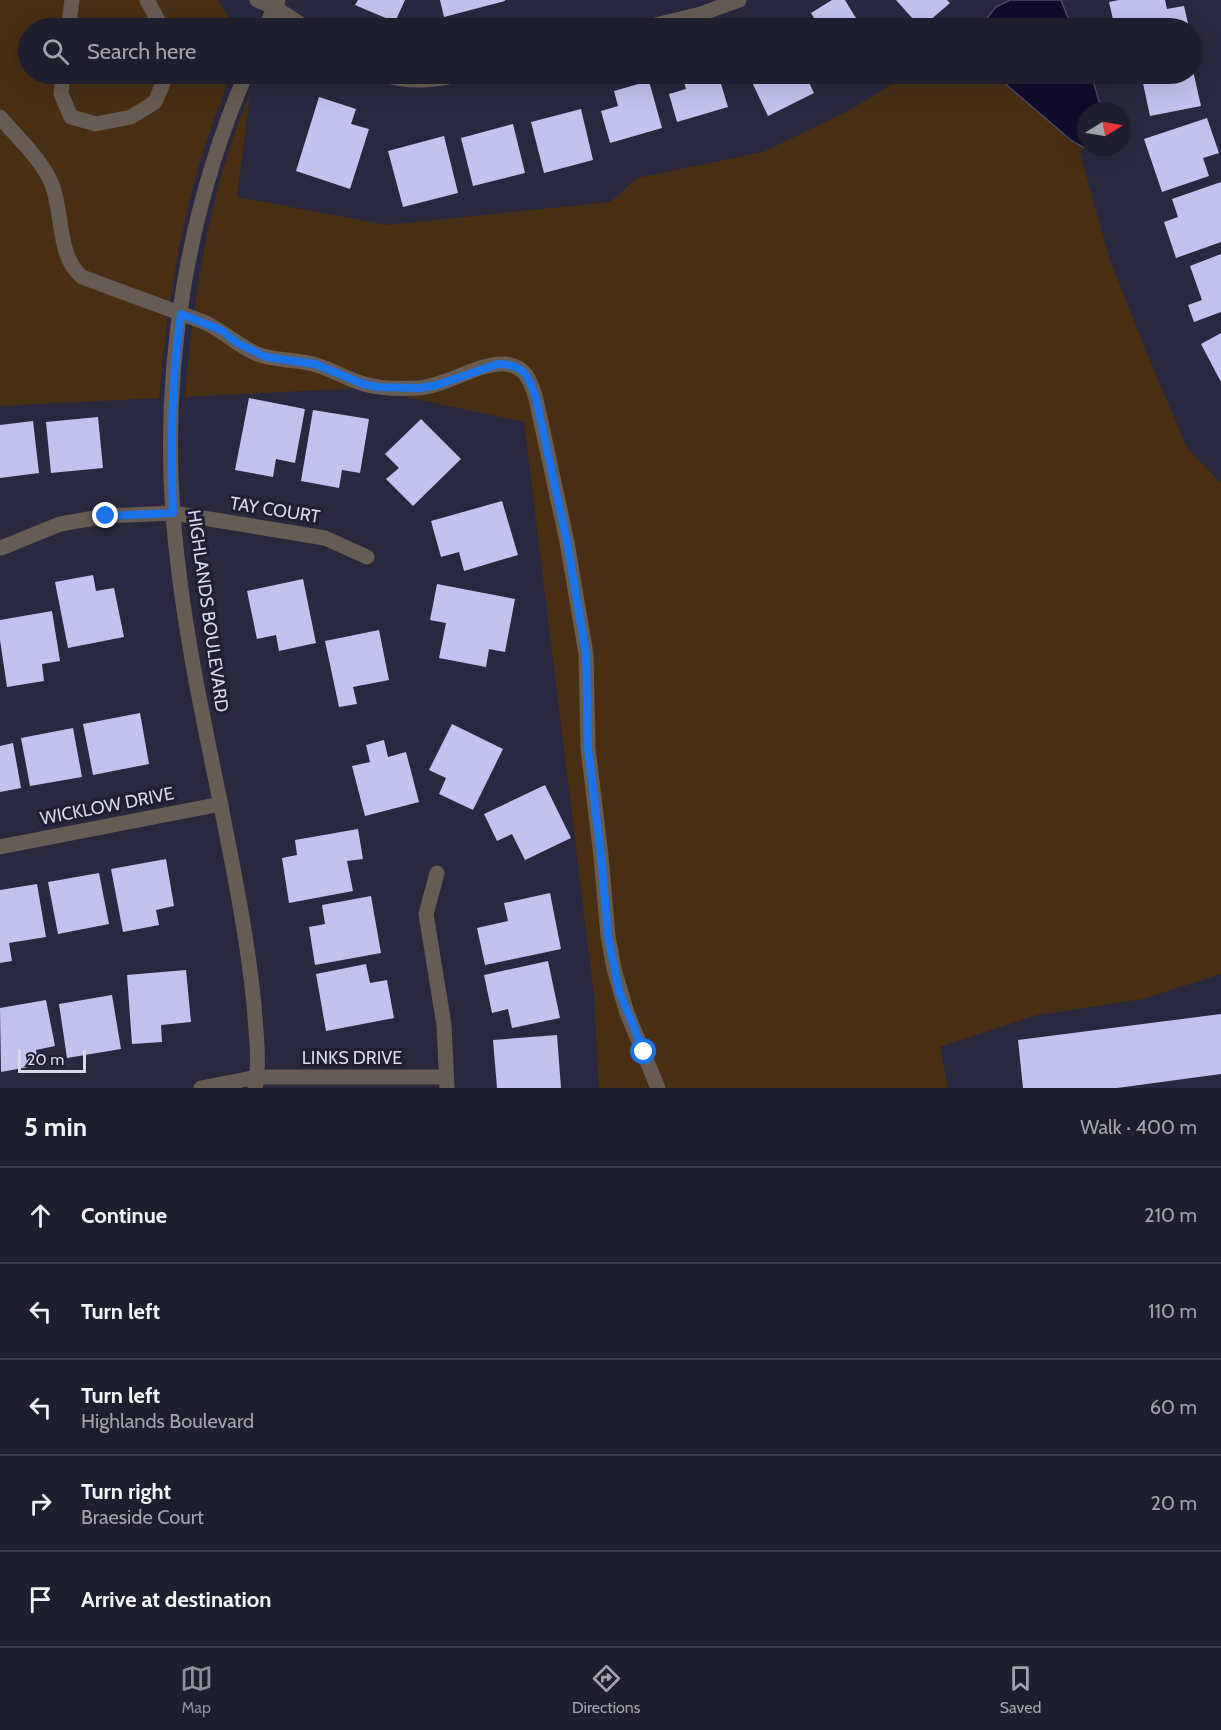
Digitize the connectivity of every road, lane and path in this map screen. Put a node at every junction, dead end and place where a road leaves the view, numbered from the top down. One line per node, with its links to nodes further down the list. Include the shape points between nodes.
1 (72, 0): 6 (street)
2 (147, 0): 7 (street)
3 (257, 0): 5 (street)
4 (739, 0): 10 (street)
5 (276, 4): 8 (street); 9 (street)
6 (69, 18)
7 (157, 18)
8 (270, 18)
9 (294, 18)
10 (684, 18)
11 (62, 84): 12 (street, via 61,94 71,117 96,124 131,117 155,102)
12 (163, 84)
13 (242, 84): 15 (street, HIGHLANDS BOULEVARD, via 220,139 202,201)
14 (0, 117): 15 (street, via 51,182 74,271 82,278)
15 (181, 314): 16 (street, HIGHLANDS BOULEVARD, via 172,398); 25 (street, via 221,330 266,357 315,364 378,387 437,385 498,364 517,367 528,377 567,542 586,654 588,748 614,969 623,1002)
16 (173, 513): 17 (street, TAY COURT, via 106,516 60,524); 18 (street, TAY COURT, via 325,538); 19 (street, HIGHLANDS BOULEVARD, via 190,639)
17 (1, 549)
18 (367, 557)
19 (220, 804): 20 (street, WICKLOW DRIVE); 23 (street, HIGHLANDS BOULEVARD, via 250,972)
20 (0, 847)
21 (437, 873): 22 (street, via 426,914 444,1025)
22 (447, 1082): 23 (street, LINKS DRIVE)
23 (256, 1083): 24 (street, LINKS DRIVE)
24 (201, 1088)
25 (658, 1088)

